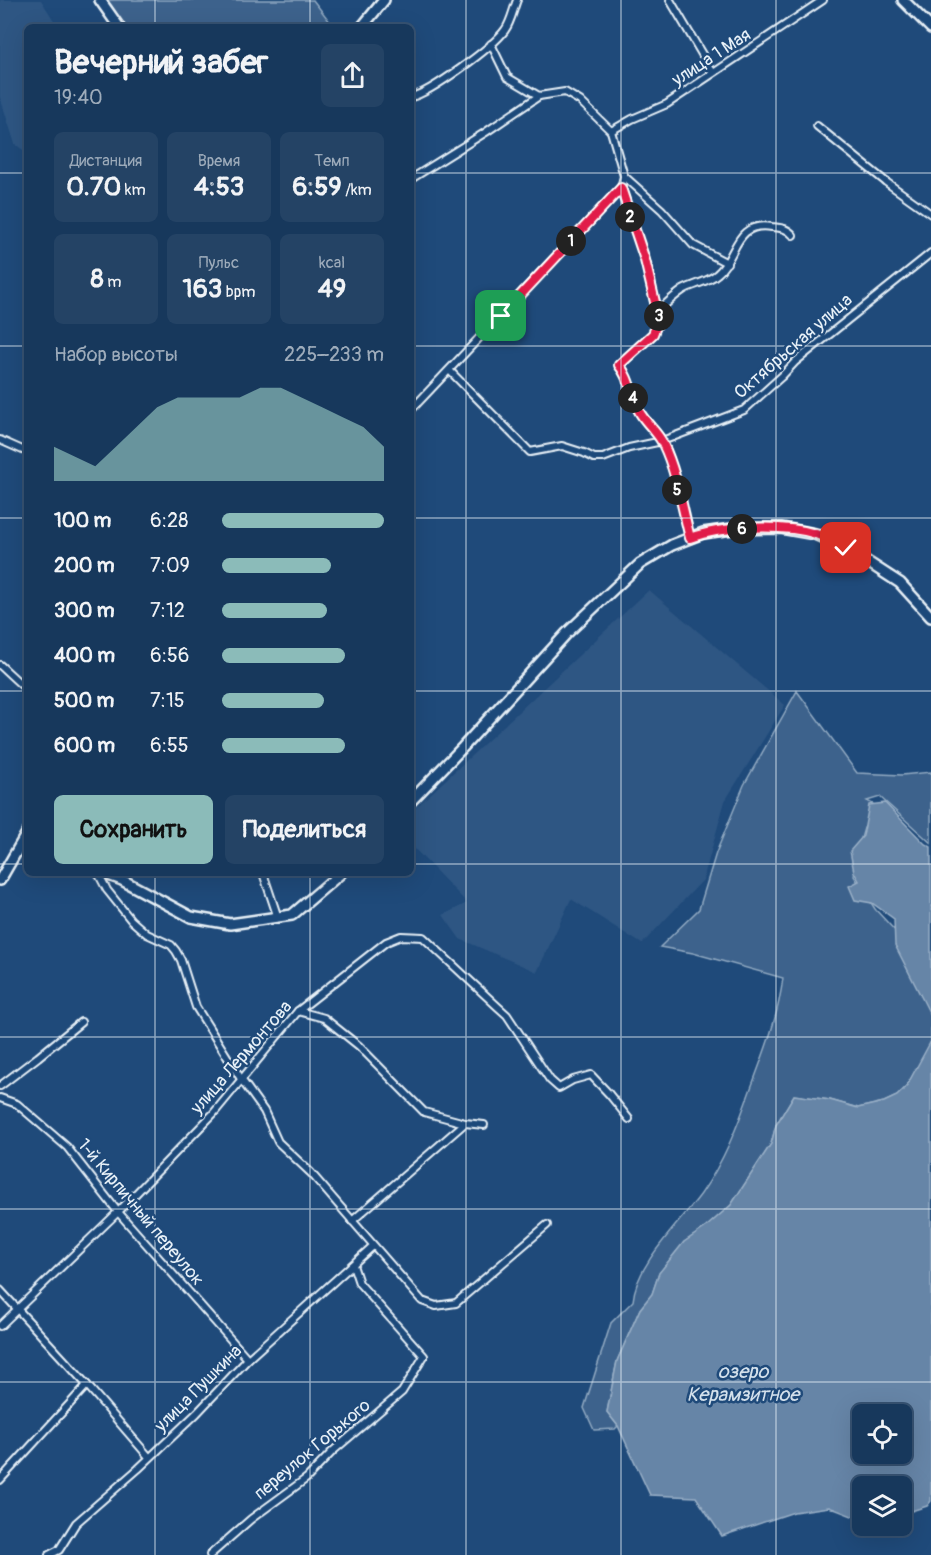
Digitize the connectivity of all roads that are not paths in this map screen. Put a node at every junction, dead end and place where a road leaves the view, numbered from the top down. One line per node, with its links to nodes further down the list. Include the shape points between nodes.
1 (100, 0): 7 (street)
2 (384, 0): 8 (street)
3 (517, 0): 10 (street, via 506,28)
4 (670, 0): 11 (street)
5 (823, 0): 11 (street, улица 1 Мая)
6 (903, 0): 9 (street)
7 (117, 24)
8 (364, 24)
9 (931, 28)
10 (491, 44): 12 (street, via 461,69); 13 (street, via 507,77)
11 (713, 74): 15 (street, улица 1 Мая, via 667,104)
12 (414, 95)
13 (539, 96): 15 (street, via 565,92); 16 (street)
14 (817, 126): 19 (street)
15 (611, 131): 17 (street)
16 (414, 177)
17 (624, 177): 18 (street); 22 (street, via 662,210 693,245)
18 (621, 188): 23 (street); 24 (street)
19 (931, 214)
20 (793, 235): 22 (street, via 784,228 763,225 748,231 737,240)
21 (931, 253): 27 (street, Октябрьская улица, via 795,362 744,410)
22 (727, 263): 23 (street, via 715,276 682,291)
23 (658, 312): 27 (street, via 657,326 646,341 619,365 627,375 640,414)
24 (450, 371): 25 (street); 27 (street, Октябрьская улица, via 530,452 562,446 603,458)
25 (414, 407)
26 (0, 440): 28 (street)
27 (662, 441): 29 (street)
28 (24, 451)
29 (690, 538): 30 (street, via 732,529 781,528 815,534 846,548 900,582); 33 (street, via 640,564 590,610)
30 (931, 617)
31 (0, 665): 32 (street)
32 (24, 687)
33 (414, 798)
34 (24, 839): 39 (street)
35 (100, 876): 43 (street, via 131,920 176,951 196,1007)
36 (111, 876): 40 (street, via 191,917 230,924)
37 (264, 876): 40 (street)
38 (338, 876): 40 (street, via 292,915)
39 (0, 880)
40 (278, 919)
41 (298, 1011): 43 (street, улица Лермонтова); 46 (street, улица Лермонтова, via 386,942 401,936 423,937 507,1015 559,1088 591,1075); 47 (street, via 324,1018 359,1046 424,1112)
42 (81, 1022): 44 (street)
43 (241, 1079): 49 (street, улица Лермонтова, via 213,1114); 50 (street, via 264,1111 278,1142)
44 (0, 1086)
45 (0, 1098): 49 (street, 1-й Кирпичный переулок, via 17,1104 67,1147)
46 (629, 1119)
47 (465, 1123): 48 (street); 50 (street)
48 (484, 1125)
49 (118, 1212): 55 (street, улица Лермонтова); 57 (street, 1-й Кирпичный переулок)
50 (352, 1221): 52 (street)
51 (547, 1225): 52 (street, via 456,1303 436,1306 422,1301)
52 (373, 1246): 53 (street, улица Пушкина)
53 (353, 1265): 57 (street, улица Пушкина); 63 (street, переулок Горького, via 359,1283 424,1356 402,1392 307,1478)
54 (0, 1290): 55 (street)
55 (16, 1310): 56 (street, улица Лермонтова); 58 (street)
56 (0, 1326)
57 (248, 1359): 59 (street, улица Пушкина)
58 (87, 1385): 59 (street); 60 (street)
59 (149, 1457): 61 (street, улица Пушкина, via 76,1522)
60 (0, 1480)
61 (61, 1552): 62 (street, улица Пушкина)
62 (49, 1555)
63 (210, 1555)

